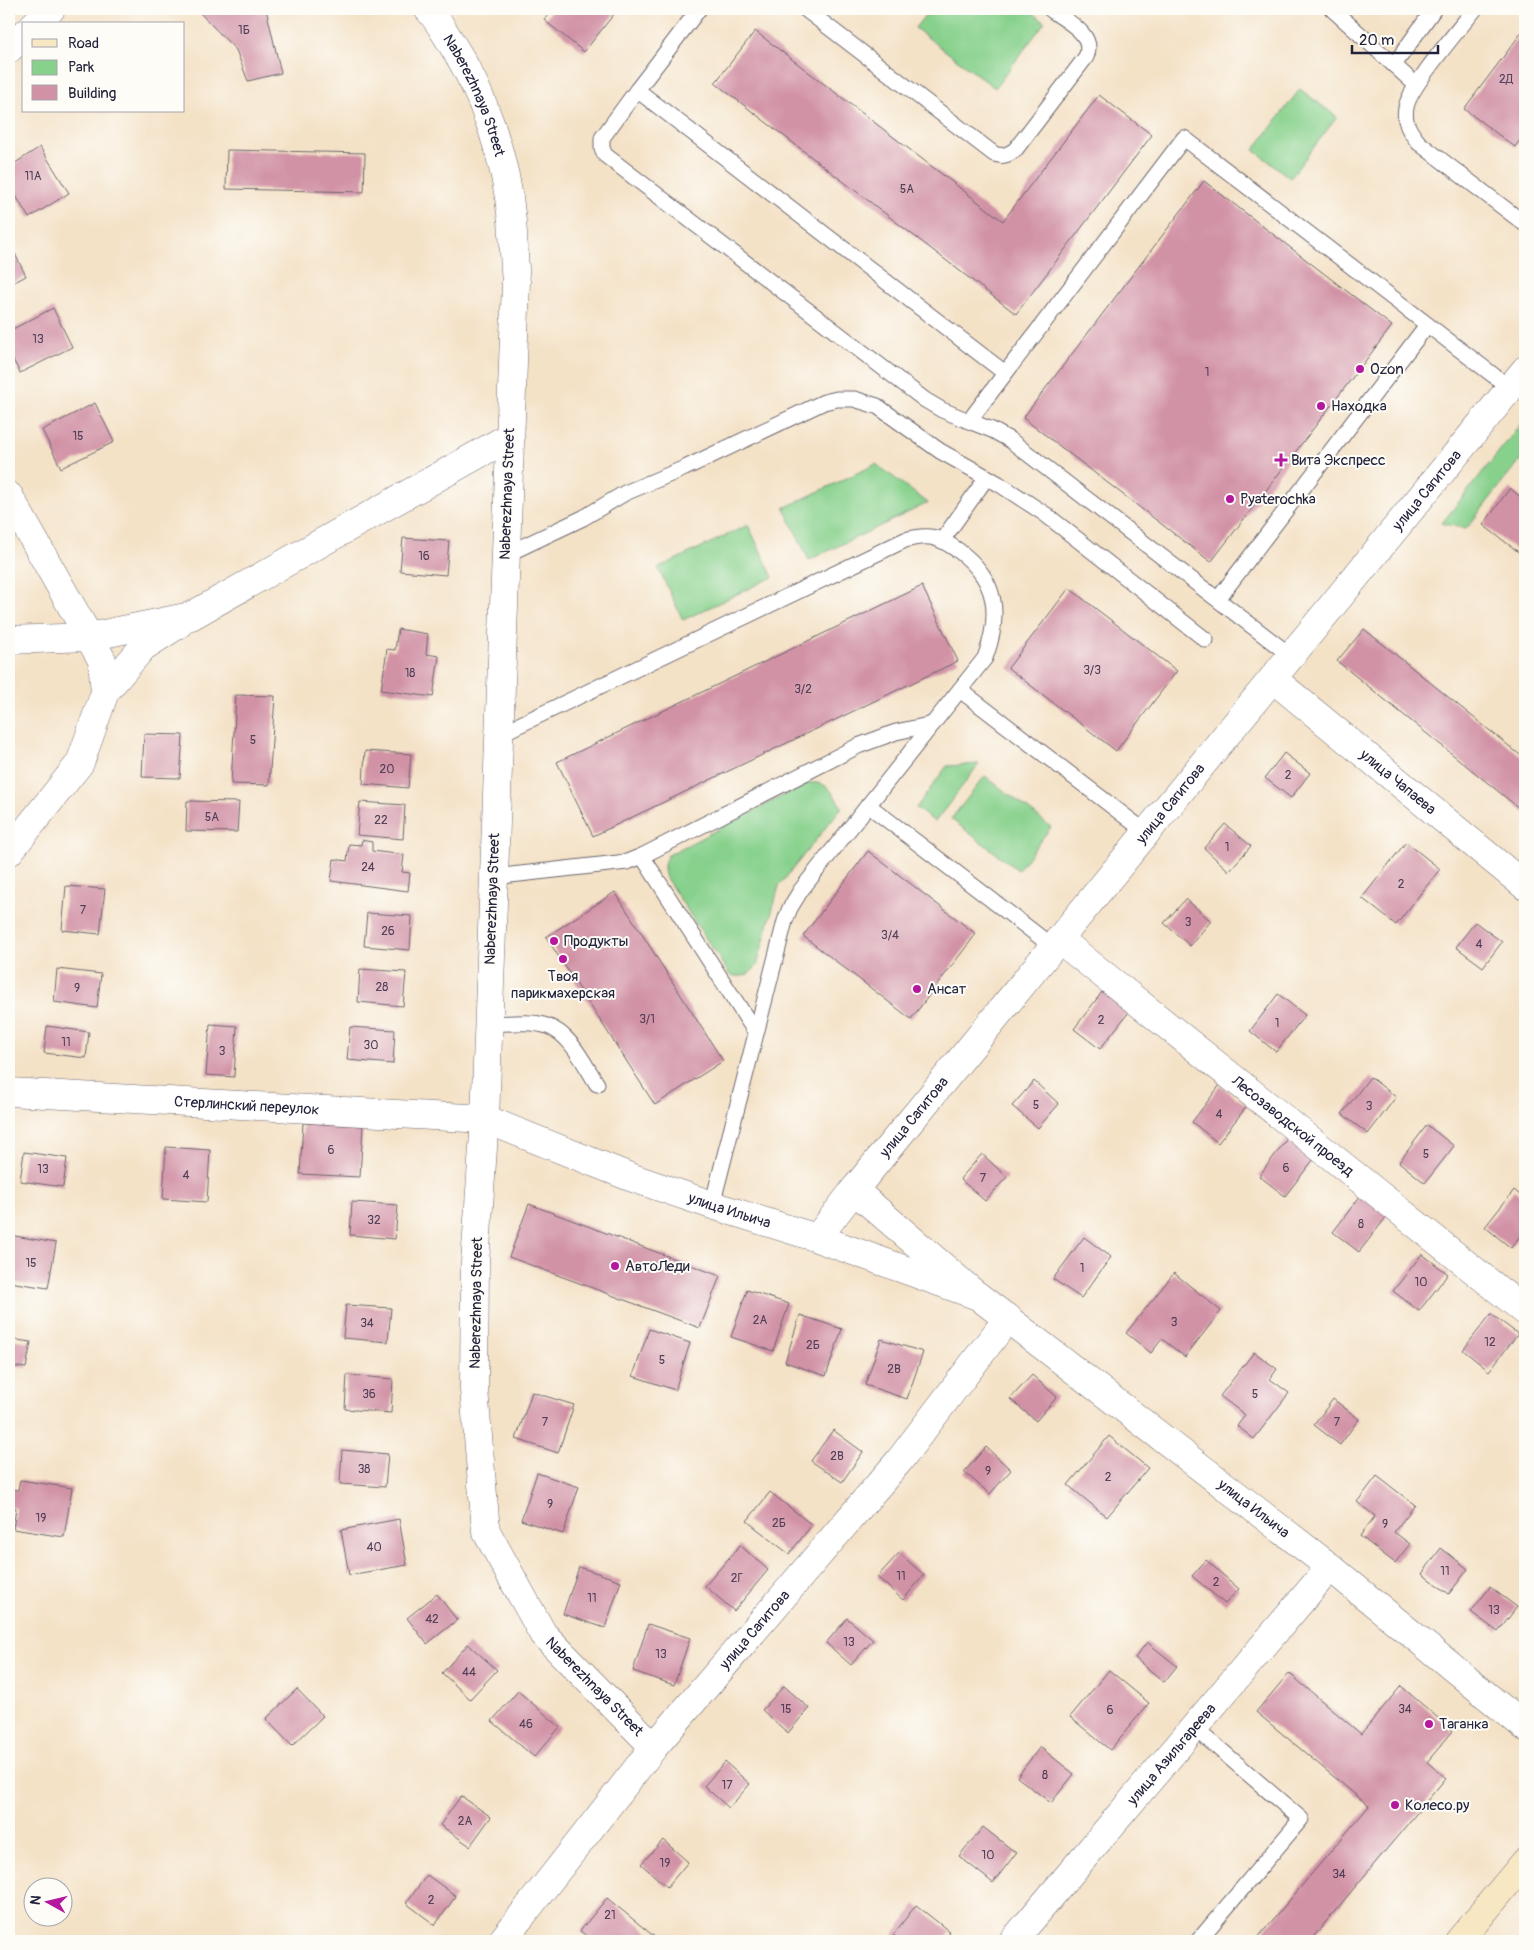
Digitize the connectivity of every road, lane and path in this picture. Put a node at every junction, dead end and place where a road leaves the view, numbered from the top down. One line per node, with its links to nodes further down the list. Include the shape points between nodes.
1 (51, 9): 9 (street)
2 (428, 9): 20 (street, Naberezhnaya Street, via 459,55 481,99 506,184 516,282)
3 (699, 9): 14 (lane)
4 (805, 9): 5 (lane, via 1000,156 1015,150 1089,50 1084,35)
5 (1050, 9)
6 (1332, 9): 12 (lane)
7 (1434, 9): 12 (lane)
8 (1475, 9): 13 (lane)
9 (37, 22)
10 (22, 36): 11 (street)
11 (9, 48)
12 (1394, 65): 13 (lane)
13 (1416, 85): 15 (lane, via 1406,106 1405,119 1410,132 1419,143)
14 (637, 90): 17 (lane); 19 (lane, via 602,138 605,155 925,400)
15 (1524, 222)
16 (1427, 325): 17 (lane, via 1184,138); 18 (lane); 25 (lane)
17 (1005, 373): 19 (lane)
18 (1518, 379): 30 (street, улица Сагитова)
19 (969, 421): 25 (lane, via 1010,440)
20 (509, 437): 24 (street, Naberezhnaya Street); 26 (street)
21 (987, 477): 23 (lane); 24 (lane, via 940,451 877,406 854,399 837,399 824,402 686,468 625,493 583,518); 29 (lane, via 1045,514)
22 (9, 496): 27 (street)
23 (943, 540): 32 (lane, via 979,568 993,599 994,626 985,658); 35 (lane, via 924,536 905,540)
24 (505, 555): 35 (street, Naberezhnaya Street)
25 (1218, 599): 30 (lane)
26 (191, 616): 27 (street); 33 (street, via 143,647)
27 (90, 637): 28 (street); 33 (street, via 102,660)
28 (9, 640)
29 (1206, 640)
30 (1292, 656): 31 (street, улица Сагитова)
31 (1273, 679): 37 (street, улица Сагитова); 41 (street, улица Чапаева)
32 (960, 690): 34 (lane); 37 (lane)
33 (105, 692): 38 (street, via 80,763)
34 (933, 724): 36 (lane); 39 (lane, via 896,732 858,746)
35 (498, 735): 40 (street, Naberezhnaya Street)
36 (868, 805): 42 (lane); 44 (lane, via 790,908)
37 (1148, 833): 42 (street, улица Сагитова)
38 (9, 852)
39 (642, 856): 40 (lane, via 606,865); 44 (lane)
40 (493, 877): 43 (street, Naberezhnaya Street)
41 (1525, 886)
42 (1057, 944): 48 (street, улица Сагитова); 52 (street, Лесозаводской проезд)
43 (488, 1024): 45 (lane, via 530,1023 546,1025 560,1032); 47 (street, Naberezhnaya Street)
44 (756, 1034): 49 (lane)
45 (598, 1084)
46 (9, 1092): 47 (street, Стерлинский переулок)
47 (484, 1120): 49 (street, улица Ильича); 57 (street, Naberezhnaya Street, via 475,1263 474,1389 486,1531 542,1634)
48 (854, 1190): 50 (street, улица Сагитова); 51 (street, улица Ильича)
49 (712, 1206): 50 (street, улица Ильича)
50 (817, 1238): 51 (street, улица Ильича)
51 (978, 1296): 53 (street, улица Ильича)
52 (1525, 1312)
53 (1008, 1318): 54 (street, улица Ильича); 57 (street, улица Сагитова, via 899,1461)
54 (1330, 1566): 55 (street, улица Азильгареева); 56 (street, улица Ильича)
55 (1194, 1727): 60 (street, улица Азильгареева); 61 (lane, via 1301,1819)
56 (1525, 1727)
57 (654, 1746): 59 (street, улица Сагитова)
58 (1525, 1862): 62 (main road)
59 (502, 1941)
60 (1013, 1941)
61 (1198, 1941)
62 (1459, 1941)

